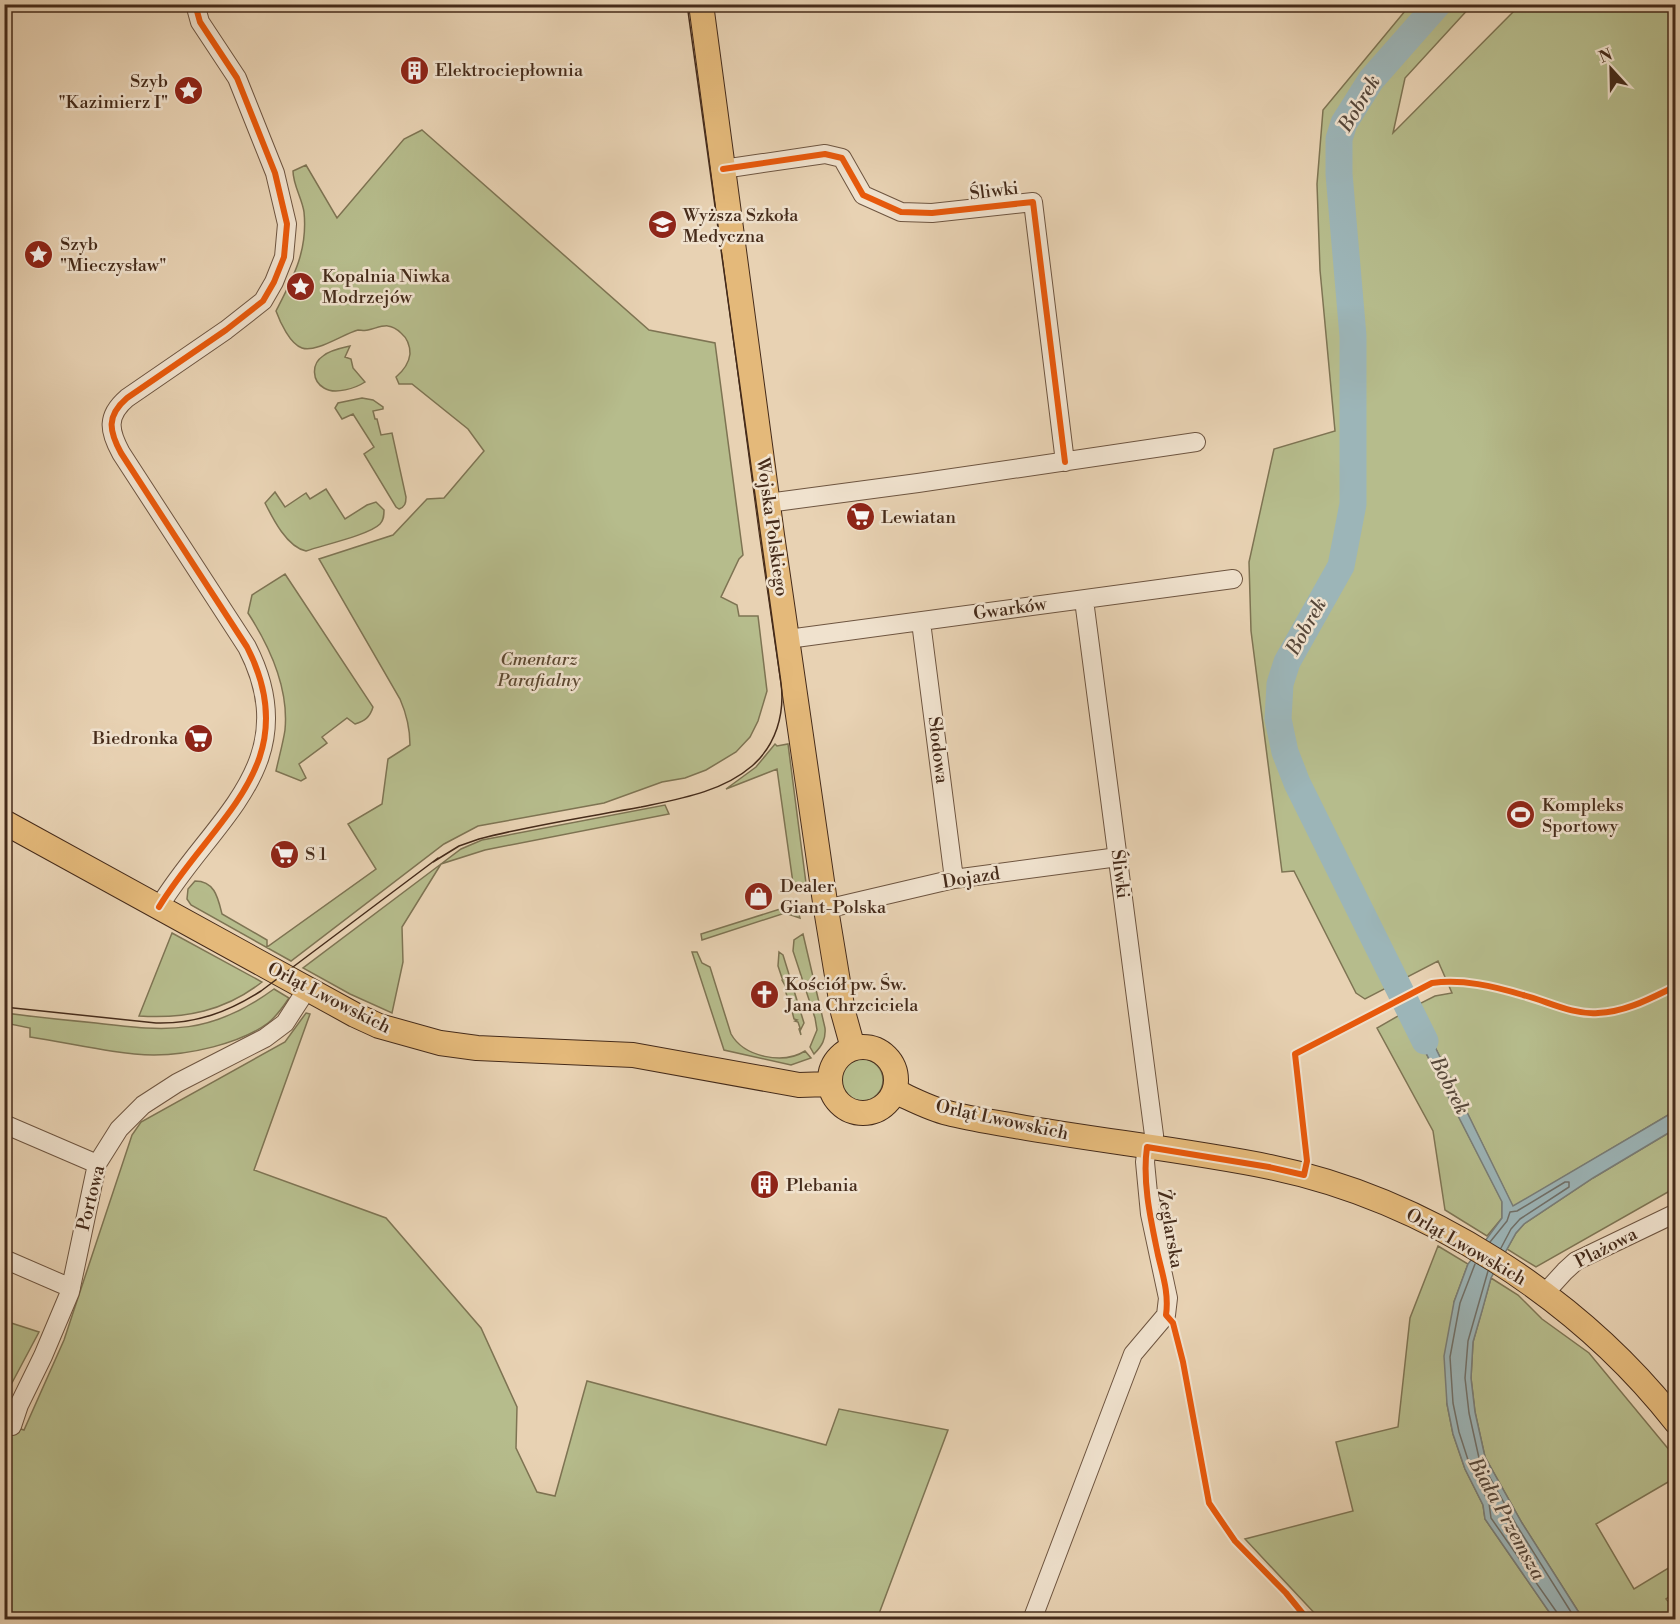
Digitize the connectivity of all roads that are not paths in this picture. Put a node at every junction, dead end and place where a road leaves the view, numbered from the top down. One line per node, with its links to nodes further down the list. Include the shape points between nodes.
1 (195, 4): 14 (street, via 201,22 249,102 275,173 287,224 284,257 263,300 119,405 111,423 121,453 248,647 262,683 266,724 258,764 244,792)
2 (701, 4): 3 (main road, Wojska Polskiego)
3 (723, 169): 5 (street, Śliwki, via 825,154 842,158 862,195 901,212 932,213 1033,202); 6 (main road, Wojska Polskiego)
4 (1196, 442): 5 (street)
5 (1065, 462): 6 (street)
6 (768, 503): 10 (main road, Wojska Polskiego)
7 (1233, 579): 8 (street, Gwarków)
8 (1084, 600): 9 (street, Gwarków); 12 (street, Śliwki)
9 (921, 622): 10 (street, Gwarków); 13 (street, Słodowa)
10 (788, 639): 15 (main road, Wojska Polskiego)
11 (4, 822): 14 (main road, Orląt Lwowskich)
12 (1118, 857): 13 (street, Dojazd); 21 (street, Śliwki, via 1154,1135)
13 (954, 879): 15 (street, Dojazd)
14 (159, 907): 16 (main road, Orląt Lwowskich)
15 (826, 909): 17 (main road, Wojska Polskiego)
16 (307, 989): 18 (main road, Orląt Lwowskich, via 379,1026 440,1043 633,1054 799,1085); 22 (street, Portowa, via 279,1028 143,1105 119,1129)
17 (853, 1048): 18 (main road, via 835,1062); 19 (main road, via 874,1048 891,1061)
18 (830, 1084): 19 (main road, via 840,1104 859,1113 880,1108)
19 (894, 1091): 21 (main road, Orląt Lwowskich, via 947,1113)
20 (4, 1124): 22 (street)
21 (1150, 1148): 26 (main road, Orląt Lwowskich, via 1269,1167 1402,1209 1440,1228); 29 (street, Żeglarska, via 1145,1162 1150,1214 1168,1298 1166,1315 1133,1354)
22 (97, 1164): 25 (street, Portowa)
23 (1676, 1213): 26 (street, Plażowa, via 1576,1261)
24 (4, 1259): 25 (street)
25 (71, 1288): 28 (street, Portowa)
26 (1544, 1294): 27 (main road, Orląt Lwowskich, via 1618,1357)
27 (1676, 1422)
28 (12, 1426)
29 (1032, 1620)

